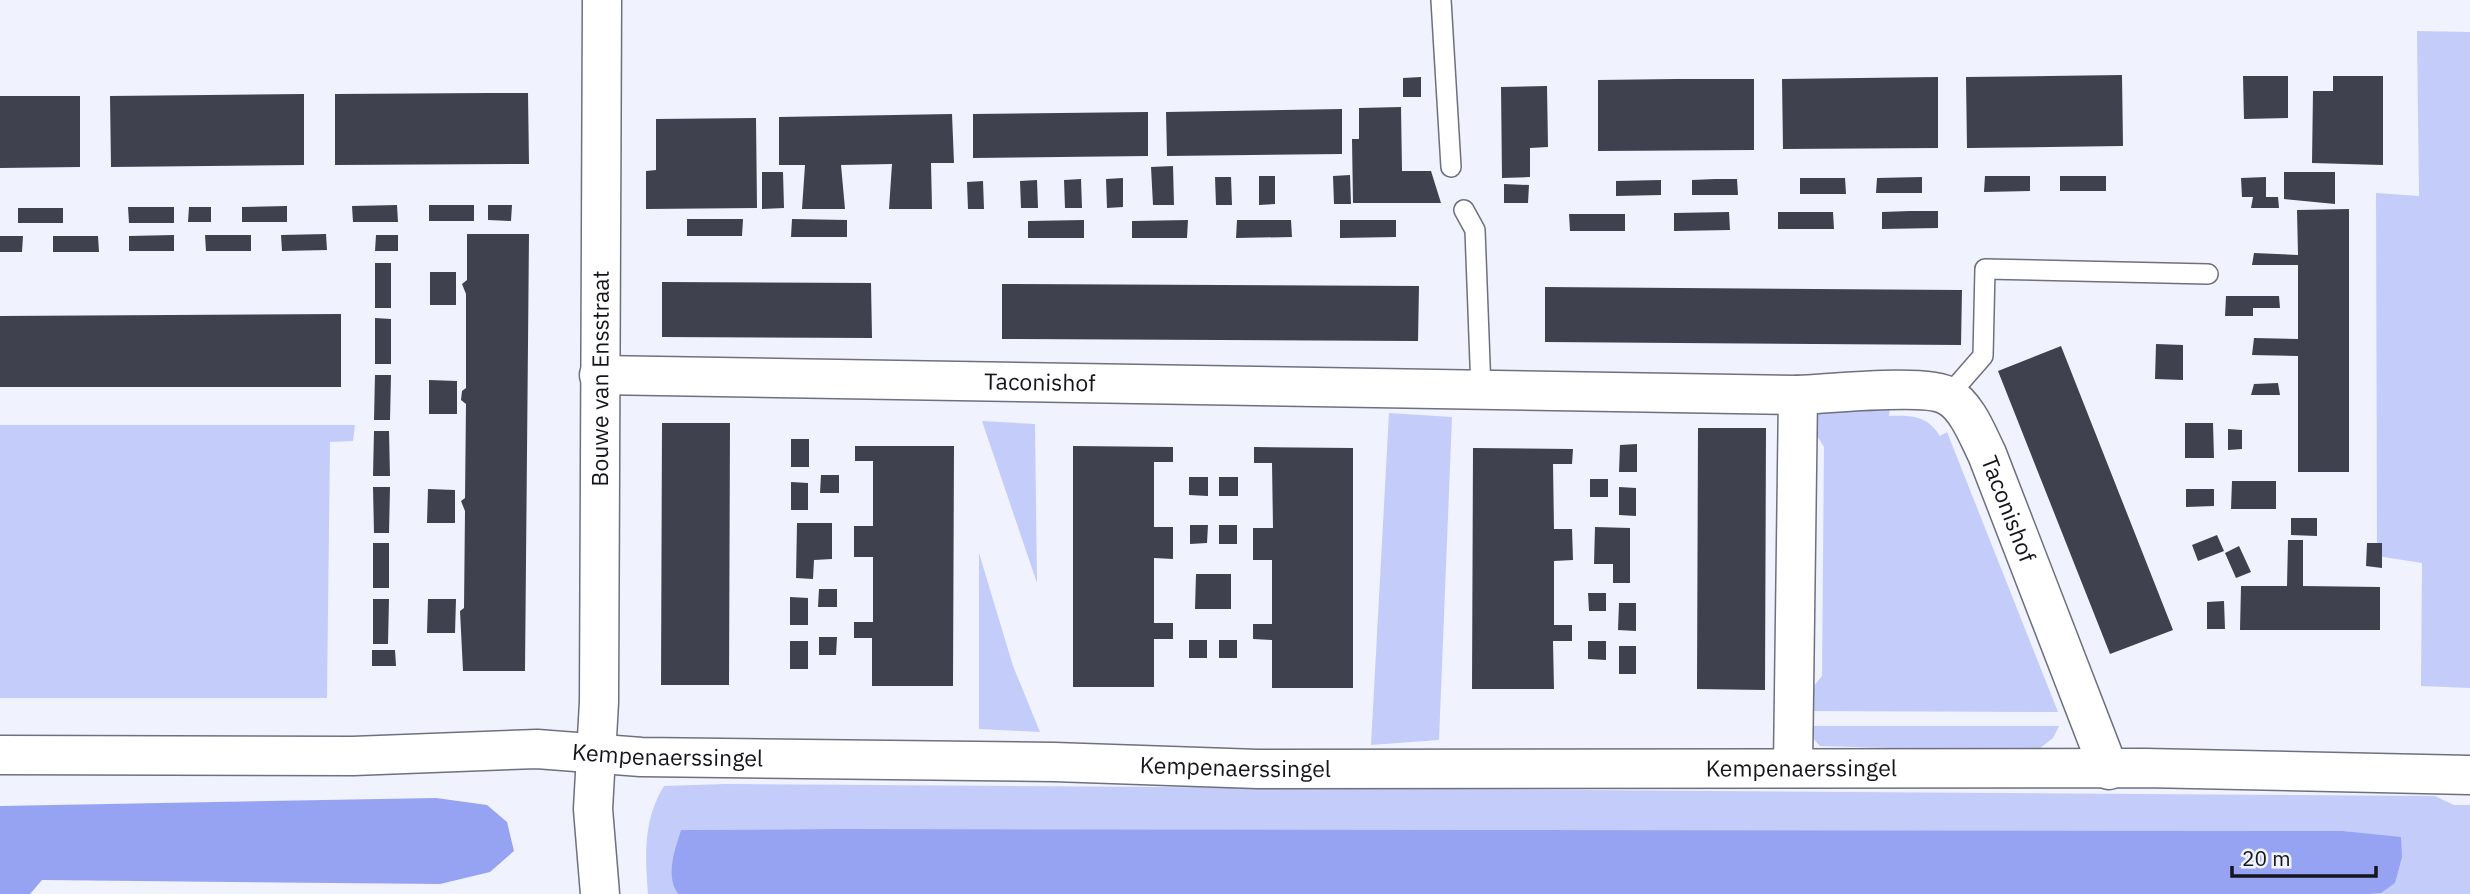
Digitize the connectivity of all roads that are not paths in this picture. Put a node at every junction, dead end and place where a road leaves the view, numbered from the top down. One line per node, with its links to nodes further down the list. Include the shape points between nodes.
1 (603, 0): 6 (street, Bouwe van Ensstraat)
2 (1440, 0): 3 (lane)
3 (1451, 167)
4 (1464, 210): 7 (lane, via 1475,230)
5 (2208, 274): 9 (lane, via 1985,270 1983,356)
6 (599, 375): 7 (street, Taconishof); 11 (street, Bouwe van Ensstraat)
7 (1481, 390): 8 (street, Taconishof)
8 (1798, 395): 9 (street, Taconishof, via 1904,389); 12 (street)
9 (1948, 396): 13 (street, Taconishof, via 1966,415 1987,454)
10 (0, 755): 11 (street, Kempenaerssingel, via 353,755 537,749)
11 (596, 755): 12 (street, Kempenaerssingel, via 1258,769); 15 (street, Bouwe van Ensstraat, via 593,809)
12 (1793, 767): 13 (street, Kempenaerssingel)
13 (2109, 770): 14 (street, Kempenaerssingel)
14 (2470, 775)
15 (600, 894)

